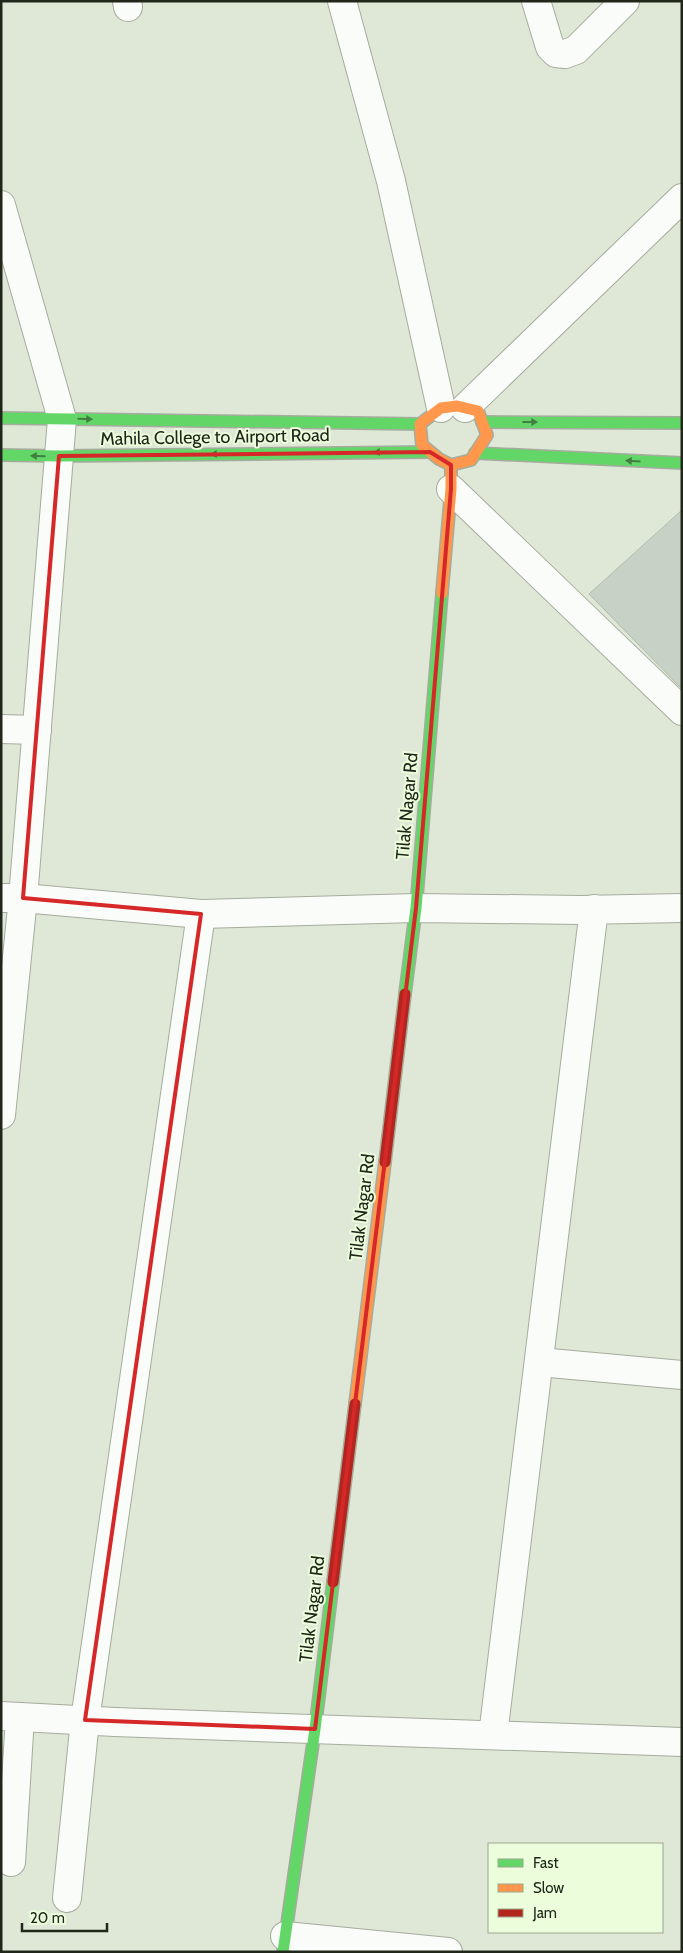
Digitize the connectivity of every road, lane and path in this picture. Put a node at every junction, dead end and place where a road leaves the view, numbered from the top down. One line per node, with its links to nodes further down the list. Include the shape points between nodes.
1 (342, 1): 6 (street)
2 (536, 1): 3 (street, via 550,47 556,53 565,54 576,50)
3 (625, 1)
4 (682, 198): 6 (street)
5 (1, 205): 8 (street)
6 (452, 416): 8 (street, Mahila College to Airport Road, one-way to 6); 9 (street, Mahila College to Airport Road, one-way to 9); 10 (street, via 422,445); 11 (street, via 486,435)
7 (1, 418): 8 (street, Mahila College to Airport Road)
8 (62, 419): 13 (street)
9 (682, 423)
10 (430, 452): 13 (street, Mahila College to Airport Road, one-way to 13); 15 (street)
11 (476, 453): 14 (street, one-way to 11); 15 (street)
12 (1, 455): 13 (street, Mahila College to Airport Road, one-way to 12)
13 (59, 456): 18 (street)
14 (682, 463)
15 (451, 477): 16 (street); 20 (street, Tilak Nagar Rd)
16 (682, 711)
17 (1, 729): 18 (street)
18 (37, 730): 19 (street)
19 (12, 898): 23 (street); 24 (street)
20 (416, 908): 22 (street); 23 (street); 29 (street, Tilak Nagar Rd)
21 (682, 908): 22 (street)
22 (594, 909): 25 (street)
23 (201, 914): 28 (street)
24 (1, 1115)
25 (539, 1362): 26 (street); 30 (street)
26 (682, 1375)
27 (11, 1716): 28 (street); 32 (street)
28 (85, 1720): 29 (street); 33 (street)
29 (315, 1729): 30 (street); 34 (street, Tilak Nagar Rd)
30 (493, 1735): 31 (street)
31 (682, 1742)
32 (12, 1862)
33 (67, 1898)
34 (284, 1944): 35 (street)
35 (448, 1952)

